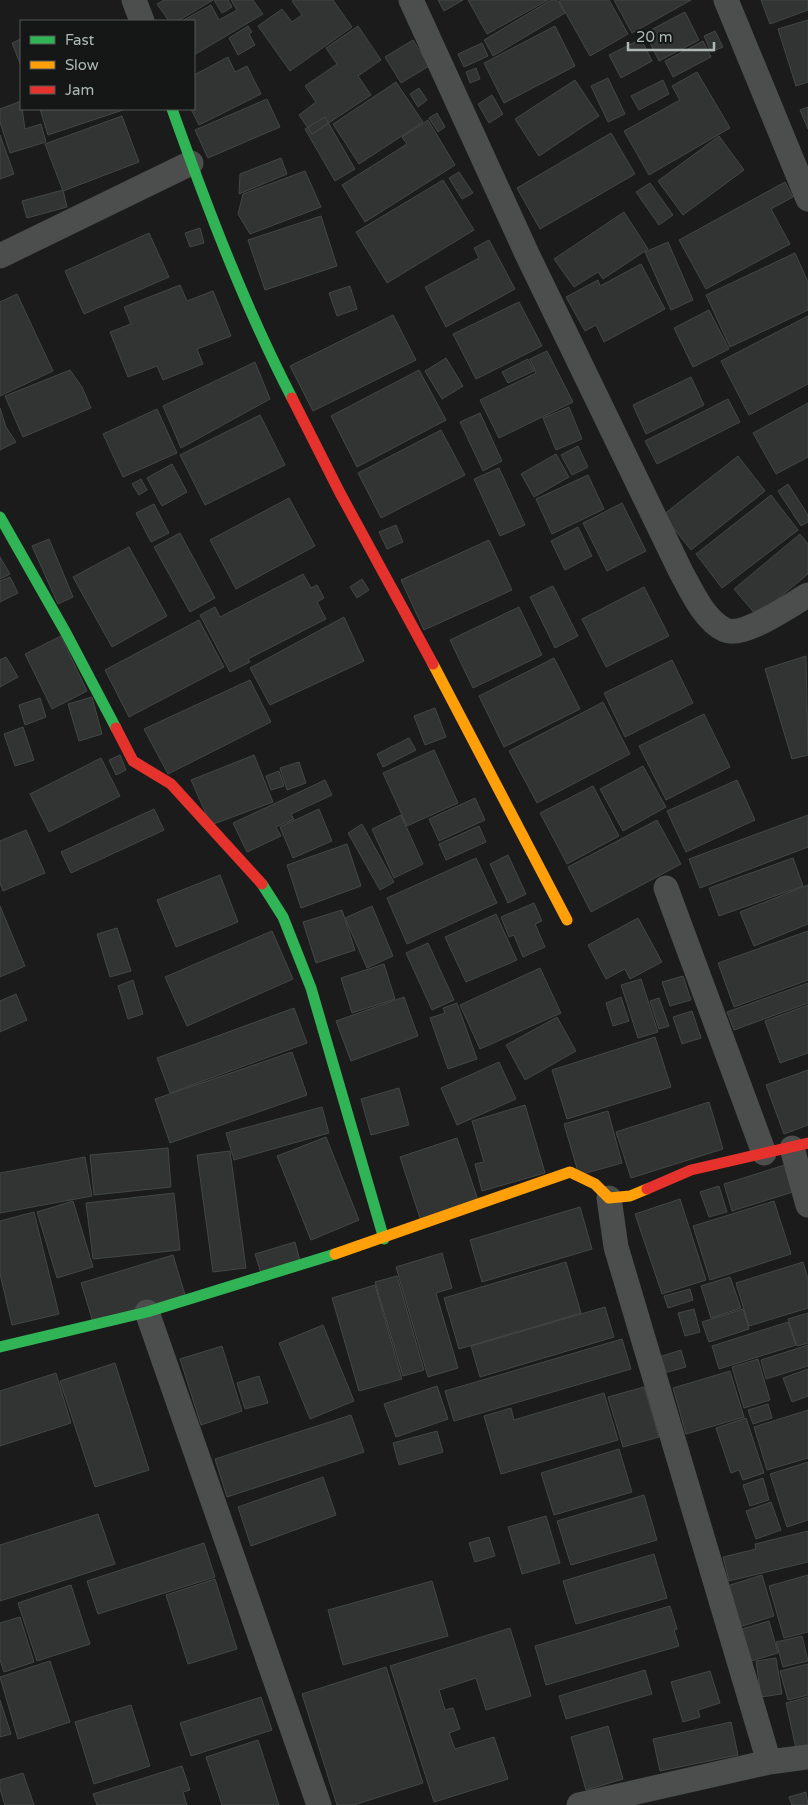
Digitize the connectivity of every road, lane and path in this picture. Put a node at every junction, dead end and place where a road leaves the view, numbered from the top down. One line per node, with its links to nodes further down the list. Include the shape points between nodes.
1 (134, 0): 4 (street)
2 (411, 0): 10 (street, via 527,254 696,597 710,617 725,630 742,632)
3 (726, 0): 7 (street)
4 (142, 20)
5 (172, 110): 6 (street)
6 (191, 164): 8 (street); 12 (street, via 263,342)
7 (808, 199)
8 (0, 256)
9 (0, 517): 17 (street, via 66,633 133,762 142,771 159,775 171,784 262,884 283,917 311,988)
10 (808, 596)
11 (666, 888): 14 (street)
12 (567, 920)
13 (800, 1146): 14 (street); 16 (street)
14 (764, 1153): 15 (street, via 691,1170 630,1196)
15 (609, 1198): 17 (street, via 595,1184 570,1172); 21 (street, via 616,1247)
16 (808, 1204)
17 (384, 1239): 18 (street)
18 (148, 1312): 19 (street); 22 (street)
19 (0, 1347)
20 (808, 1757): 21 (street)
21 (769, 1762): 23 (street)
22 (319, 1805)
23 (579, 1805)

